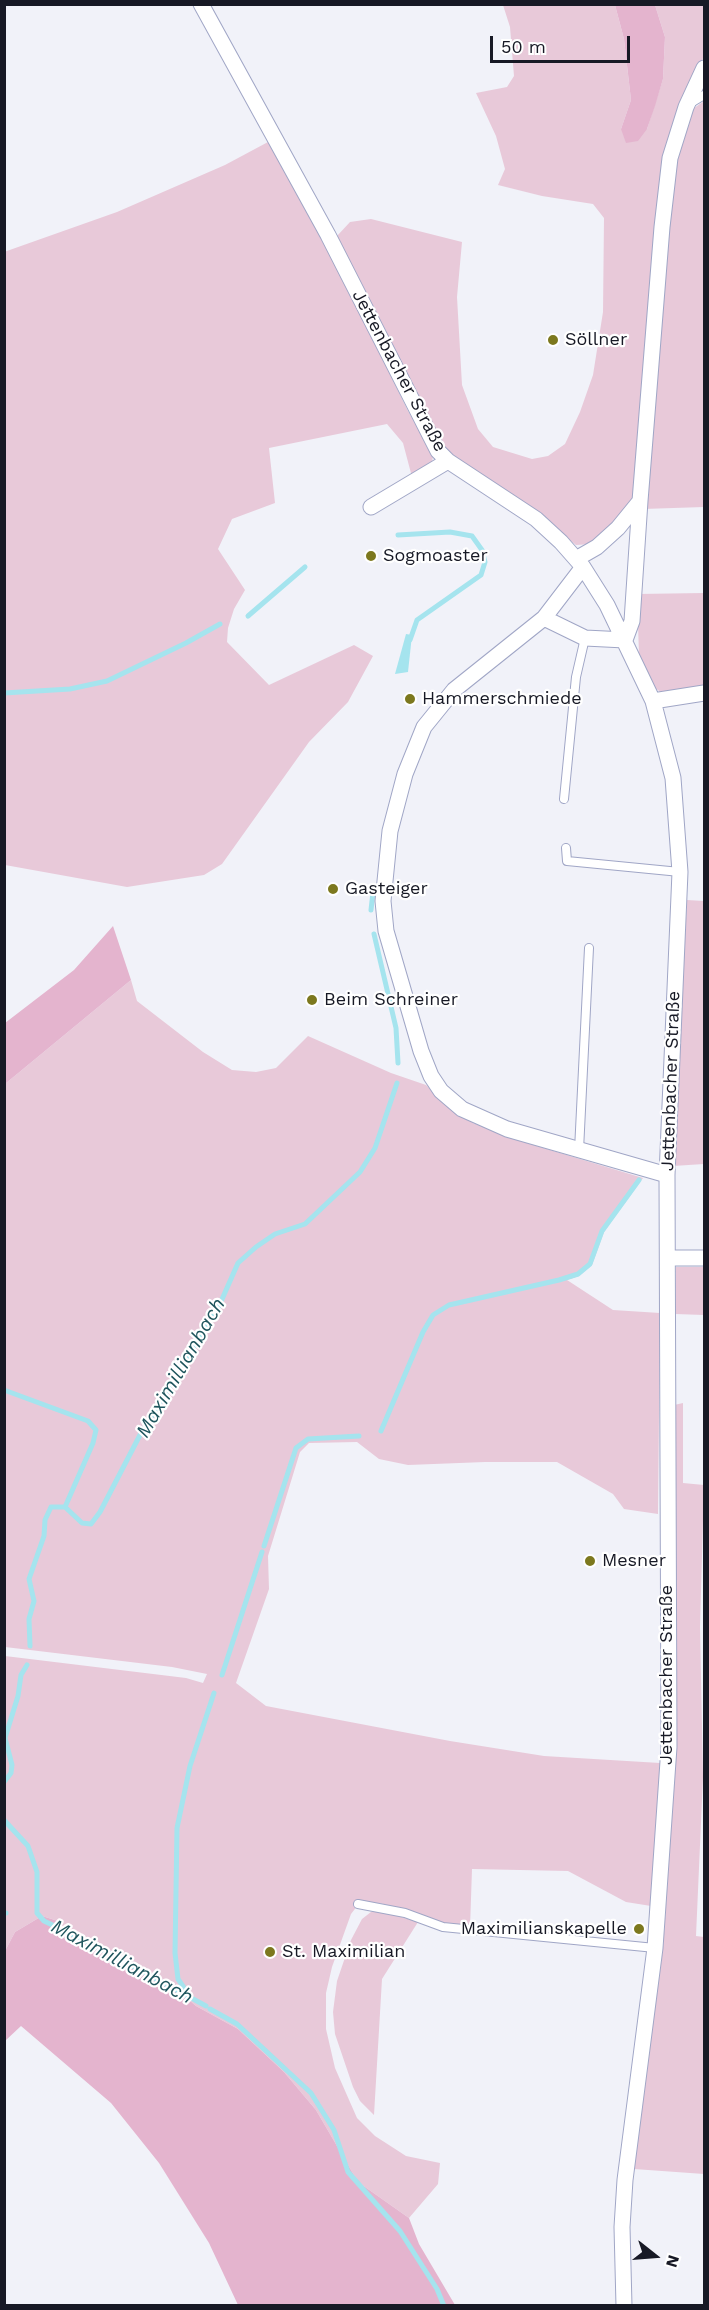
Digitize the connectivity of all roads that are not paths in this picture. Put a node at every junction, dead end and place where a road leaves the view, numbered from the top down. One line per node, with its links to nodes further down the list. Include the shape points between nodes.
1 (201, 4): 5 (street, Jettenbacher Straße, via 328,235 426,429)
2 (705, 68): 4 (street)
3 (705, 95): 4 (lane)
4 (686, 107): 6 (street, via 675,138 666,187)
5 (448, 462): 7 (street); 8 (street, Jettenbacher Straße, via 536,519)
6 (640, 501): 8 (street); 11 (street, via 632,621)
7 (371, 507)
8 (580, 563): 9 (street); 11 (street, Jettenbacher Straße)
9 (544, 618): 10 (street); 18 (street, via 454,690 424,727 405,774 390,831 383,901 386,932 421,1051 441,1091 486,1121)
10 (585, 638): 11 (street); 14 (lane, via 576,677)
11 (625, 640): 13 (street, Jettenbacher Straße)
12 (705, 693): 13 (street)
13 (653, 701): 16 (street, Jettenbacher Straße, via 673,778)
14 (564, 799)
15 (566, 848): 16 (lane, via 567,861)
16 (680, 872): 19 (street, Jettenbacher Straße)
17 (589, 948): 18 (lane)
18 (579, 1151): 19 (street)
19 (667, 1175): 20 (street, Jettenbacher Straße)
20 (668, 1258): 21 (street); 23 (street, Jettenbacher Straße, via 669,1747)
21 (705, 1258)
22 (358, 1904): 23 (lane, via 405,1914 443,1928)
23 (655, 1948): 24 (street, Jettenbacher Straße, via 625,2180)
24 (624, 2306)

